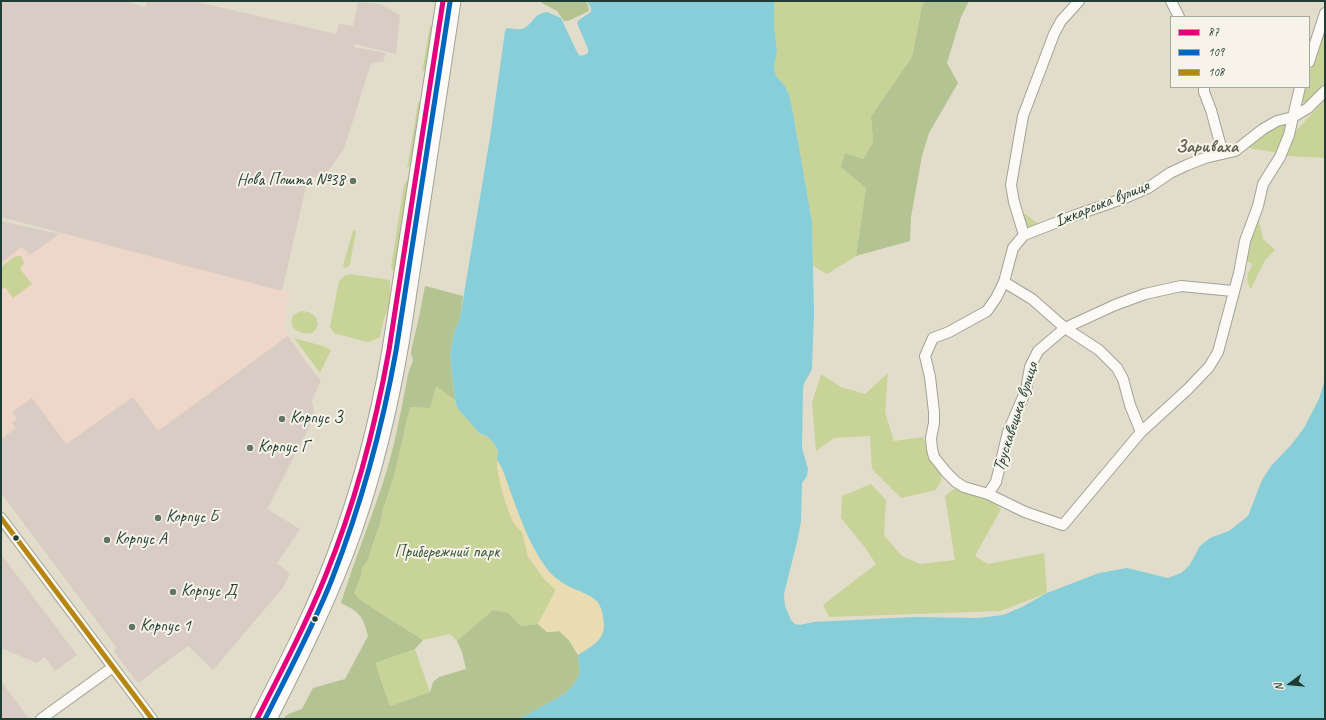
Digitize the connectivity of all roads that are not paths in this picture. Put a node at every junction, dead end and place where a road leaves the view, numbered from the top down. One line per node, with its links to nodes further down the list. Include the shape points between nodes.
1 (443, 1): 23 (main road, via 390,350 368,449 345,525 324,581)
2 (454, 1): 24 (main road, via 403,338 379,455 355,532 335,582)
3 (1079, 1): 13 (street, via 1061,21 1054,34 1023,116 1011,185)
4 (1170, 1): 5 (street)
5 (1178, 16)
6 (1325, 20): 7 (street)
7 (1310, 59)
8 (1204, 88): 12 (street)
9 (1300, 88): 11 (street)
10 (1325, 91): 11 (street, Іжкарська вулиця, via 1308,108)
11 (1293, 117): 12 (street, Іжкарська вулиця, via 1277,121 1235,151); 15 (street, Трускавецька вулиця, via 1280,157 1263,184 1245,241)
12 (1223, 154): 13 (street, Іжкарська вулиця, via 1187,165 1125,198)
13 (1024, 235): 14 (street, via 1013,248)
14 (1004, 282): 16 (street, via 1032,299); 18 (street, Трускавецька вулиця, via 987,311 933,338 926,356 934,412 931,438 934,457 956,482)
15 (1234, 291): 16 (street, Трускавецька вулиця, via 1181,286 1145,294); 17 (street, Трускавецька вулиця, via 1218,352 1209,367)
16 (1066, 328): 17 (street, via 1099,350 1117,368); 18 (street, Трускавецька вулиця, via 1038,351 1030,367 1026,390 1008,432 996,482)
17 (1141, 432): 18 (street, Трускавецька вулиця, via 1063,525 1025,512)
18 (988, 494)
19 (1, 518): 20 (street)
20 (113, 667): 21 (street); 22 (street)
21 (41, 719)
22 (152, 719)
23 (257, 719)
24 (270, 719)

